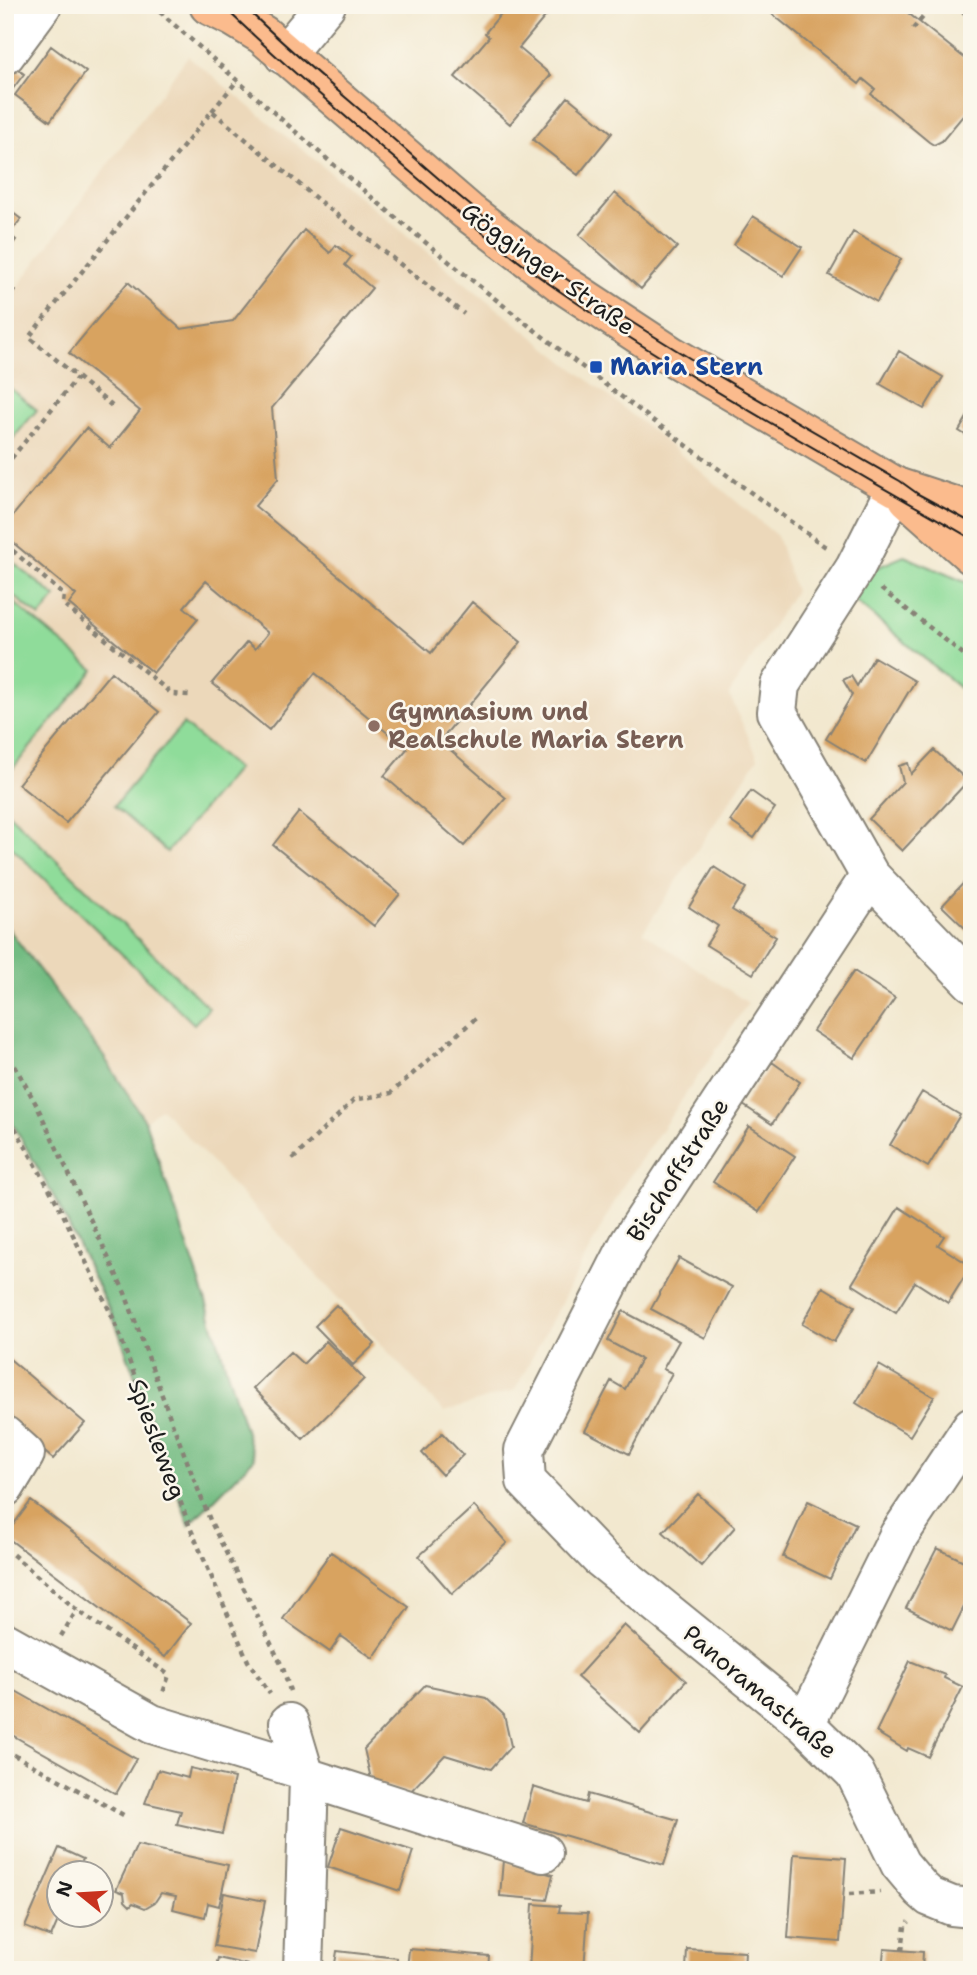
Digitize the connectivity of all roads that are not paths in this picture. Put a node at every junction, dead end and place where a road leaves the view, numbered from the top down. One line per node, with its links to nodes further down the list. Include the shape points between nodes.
1 (41, 5): 6 (street)
2 (209, 5): 5 (main road, Gögginger Straße)
3 (232, 5): 5 (street)
4 (326, 5): 5 (street)
5 (264, 32): 7 (main road, Gögginger Straße, via 489,229 561,284 672,356)
6 (5, 55)
7 (896, 487): 8 (main road, Gögginger Straße); 9 (street); 10 (main road, Gögginger Straße); 11 (street, via 855,568 780,685 777,712)
8 (972, 512)
9 (972, 531)
10 (972, 555)
11 (870, 876): 12 (street); 15 (street, Bischoffstraße, via 631,1242 524,1450)
12 (972, 982)
13 (972, 1426): 19 (street, via 899,1535)
14 (5, 1436): 16 (street, via 25,1454)
15 (526, 1481): 19 (street, Panoramastraße, via 599,1558)
16 (5, 1488)
17 (5, 1642): 20 (street, via 152,1724)
18 (289, 1723): 20 (street)
19 (805, 1724): 22 (street, Panoramastraße, via 855,1773 900,1864 921,1889 952,1906)
20 (306, 1774): 21 (street); 23 (street)
21 (543, 1853)
22 (972, 1908)
23 (303, 1970)

